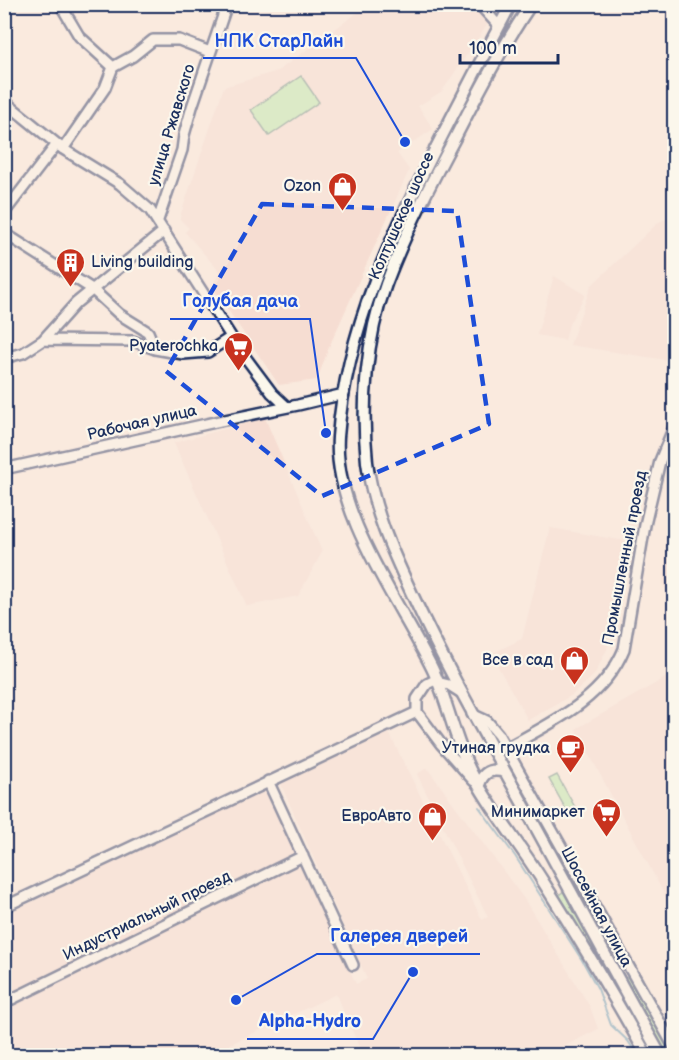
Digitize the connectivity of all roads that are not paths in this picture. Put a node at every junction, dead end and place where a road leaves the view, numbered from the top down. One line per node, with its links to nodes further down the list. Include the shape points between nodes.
1 (60, 4): 8 (street, via 79,36)
2 (227, 4): 7 (street, улица Ржавского)
3 (478, 4): 6 (street)
4 (511, 4): 6 (main road, Колтушское шоссе)
5 (531, 4): 25 (main road, Колтушское шоссе, via 481,85 405,236 378,312 369,361 367,451 378,514 398,565)
6 (499, 26): 20 (main road, Колтушское шоссе, via 384,255 355,339)
7 (210, 52): 8 (street, via 179,40 153,40); 12 (street, улица Ржавского)
8 (113, 67): 10 (street, via 105,88)
9 (4, 102): 10 (street)
10 (60, 146): 11 (street); 12 (street, via 120,184)
11 (4, 213)
12 (158, 220): 13 (street)
13 (165, 231): 15 (street); 16 (street)
14 (4, 233): 15 (street)
15 (92, 290): 17 (street); 18 (street, via 148,332)
16 (231, 337): 18 (street, via 208,352 183,354); 21 (street)
17 (44, 340): 18 (street, via 133,341); 19 (street, via 23,353)
18 (155, 349)
19 (4, 358)
20 (344, 394): 21 (street, Рабочая улица); 24 (main road, Колтушское шоссе, via 338,437 346,496 360,532)
21 (287, 407): 23 (street, Рабочая улица)
22 (675, 427): 28 (street, Промышленный проезд, via 660,461 619,660 607,679 582,703)
23 (4, 469)
24 (438, 681): 25 (street); 26 (street, via 427,684 422,691 417,699); 31 (main road, Колтушское шоссе, via 465,758)
25 (460, 692): 27 (main road, Колтушское шоссе)
26 (417, 712): 30 (street); 31 (street)
27 (472, 714): 28 (street, via 493,726); 29 (main road, Колтушское шоссе)
28 (506, 748): 36 (street)
29 (505, 772): 31 (main road, via 488,771); 38 (main road, Шоссейная улица)
30 (268, 781): 32 (street); 33 (street)
31 (479, 785): 37 (main road, Шоссейная улица, via 546,887)
32 (303, 856): 34 (street); 35 (street, Индустриальный проезд)
33 (4, 908)
34 (353, 965)
35 (4, 1003)
36 (675, 1047)
37 (647, 1056)
38 (661, 1056)

